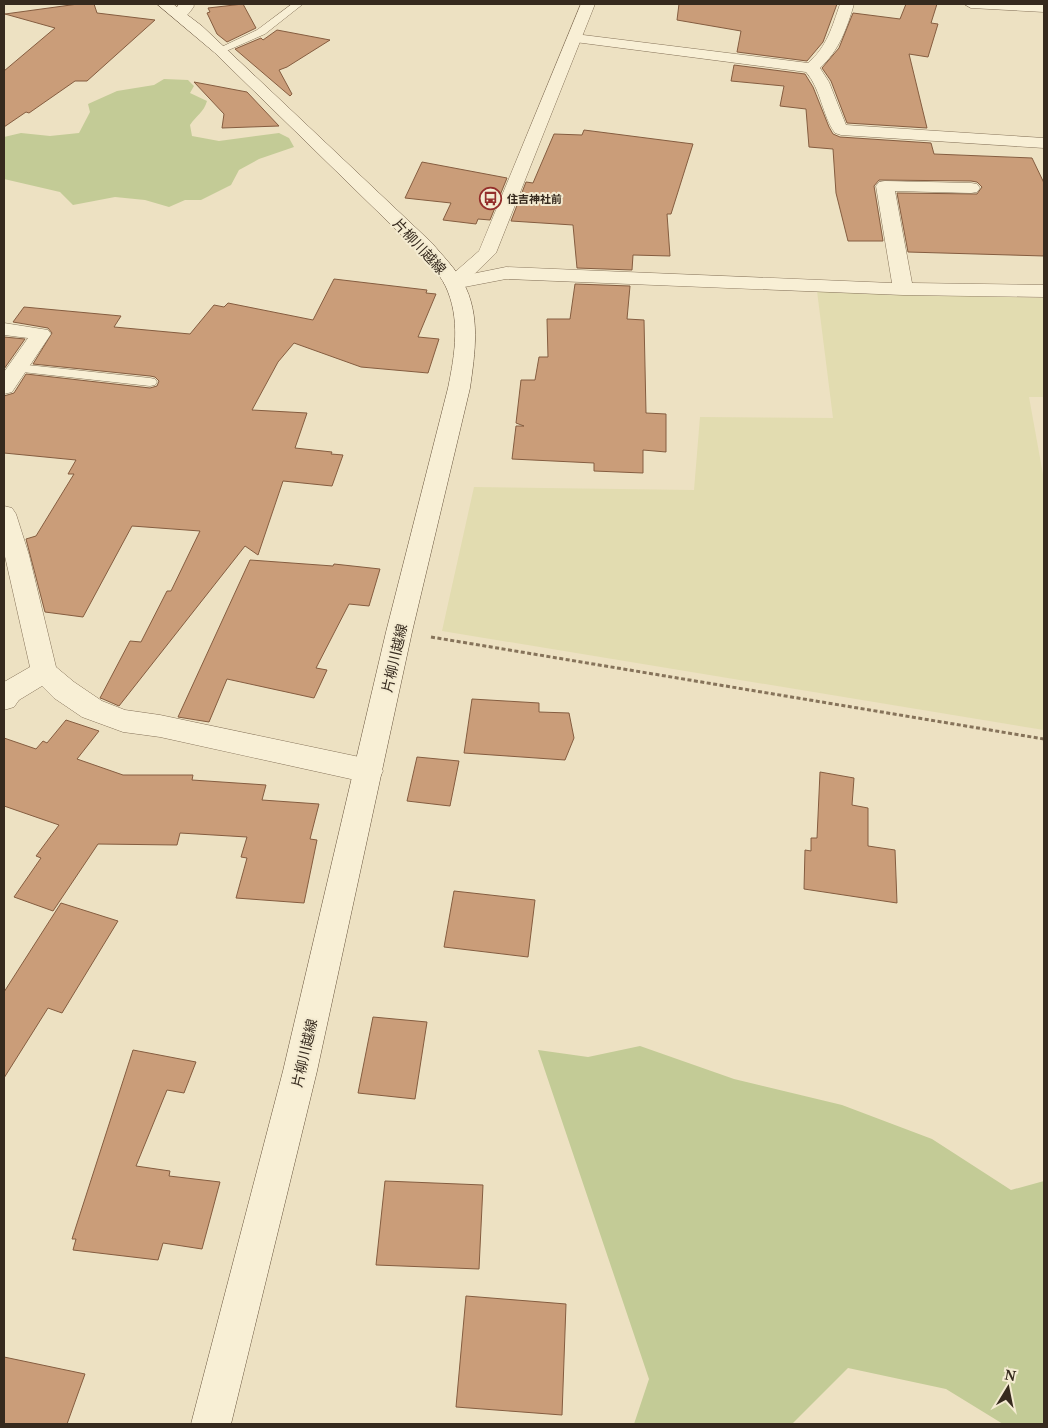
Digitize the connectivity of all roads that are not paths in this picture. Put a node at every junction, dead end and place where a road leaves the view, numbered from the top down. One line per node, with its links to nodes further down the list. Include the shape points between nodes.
1 (164, 4): 7 (street, 片柳川越線)
2 (298, 4): 9 (lane, via 261,32)
3 (588, 4): 8 (street)
4 (847, 4): 10 (street, via 826,55)
5 (971, 4): 6 (street)
6 (1044, 8)
7 (183, 9): 9 (street, 片柳川越線)
8 (575, 38): 10 (street); 13 (street, via 487,253)
9 (220, 50): 13 (street, 片柳川越線, via 425,247)
10 (811, 68): 11 (street, via 819,76 832,119 841,130)
11 (1044, 143)
12 (971, 188): 14 (street, via 885,186)
13 (454, 283): 14 (street, via 506,272); 23 (street, 片柳川越線, via 464,314 466,347 459,388)
14 (903, 288): 15 (street)
15 (1044, 291)
16 (4, 329): 17 (street, via 41,334)
17 (18, 368): 18 (lane); 19 (street)
18 (150, 382)
19 (4, 387)
20 (4, 514): 21 (street, via 17,555)
21 (44, 672): 22 (street, via 9,692); 23 (street, via 92,709 123,721)
22 (4, 699)
23 (368, 770): 24 (street, 片柳川越線, via 300,1071)
24 (211, 1424)

